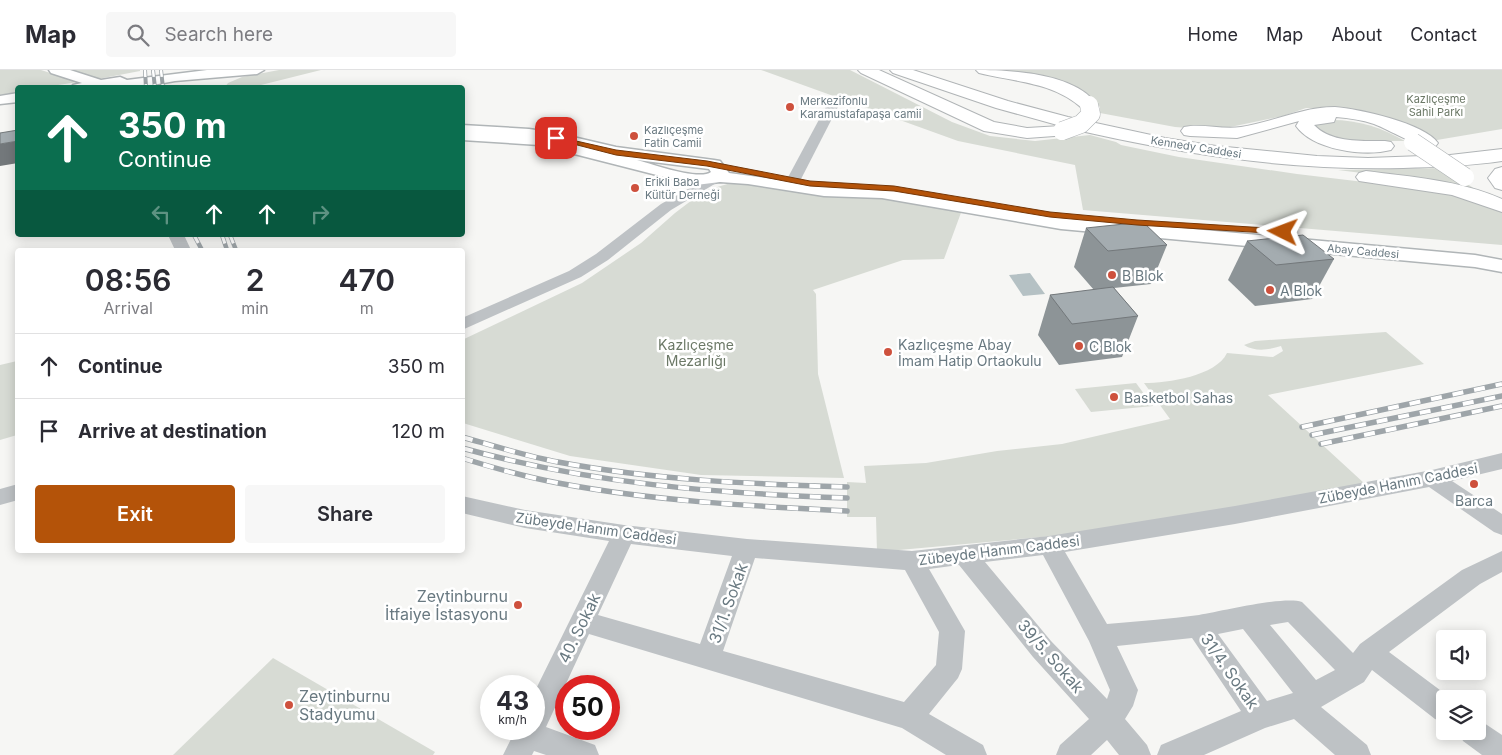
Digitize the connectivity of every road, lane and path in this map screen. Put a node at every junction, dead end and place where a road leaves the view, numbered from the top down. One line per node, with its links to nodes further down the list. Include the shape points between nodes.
1 (56, 70): 9 (main road)
2 (255, 70): 8 (main road); 11 (main road)
3 (866, 70): 6 (highway, bridge, via 990,127 1027,133 1062,131 1086,121 1091,114 1089,105 1061,88)
4 (898, 70): 20 (highway, Kennedy Caddesi, via 1014,108)
5 (927, 70): 17 (highway, Kennedy Caddesi, via 1021,100)
6 (984, 70)
7 (181, 74): 8 (main road); 10 (main road)
8 (202, 80)
9 (99, 85)
10 (109, 85)
11 (217, 85)
12 (15, 98): 13 (main road)
13 (0, 100)
14 (835, 101): 29 (street)
15 (15, 102): 16 (main road)
16 (0, 104)
17 (1105, 120): 22 (highway, via 1195,132 1231,133 1320,112 1342,113 1391,124); 23 (highway, Kennedy Caddesi, via 1207,139 1313,150 1394,152)
18 (465, 130): 25 (main road, via 556,138)
19 (465, 135): 25 (main road, via 539,140)
20 (1131, 136): 24 (highway, Kennedy Caddesi, via 1224,152 1321,162 1407,163); 33 (highway, via 1236,160 1456,189)
21 (1502, 142): 23 (highway, Kennedy Caddesi)
22 (1421, 143): 23 (highway, via 1380,126 1345,118 1312,119 1305,126 1308,131 1328,140 1352,144); 28 (highway)
23 (1467, 147)
24 (1502, 155)
25 (692, 173): 27 (main road, via 702,181); 34 (street)
26 (1502, 173): 30 (highway, via 1498,178)
27 (716, 174): 29 (main road, Abay Caddesi); 34 (street); 38 (main road, Abay Caddesi, via 815,190 882,193 1061,223)
28 (1472, 178): 31 (highway); 32 (highway)
29 (793, 181): 35 (main road, Abay Caddesi, via 894,189 1050,215)
30 (1502, 184)
31 (1502, 194)
32 (1502, 202)
33 (1502, 206)
34 (666, 207): 39 (street, via 575,274)
35 (1246, 230): 36 (main road, Abay Caddesi, via 1454,243); 37 (main road, via 1460,251)
36 (1502, 250)
37 (1502, 259)
38 (1502, 266)
39 (465, 324)
40 (1502, 461): 41 (street, Zübeyde Hanım Caddesi)
41 (1432, 478): 45 (street); 47 (street, Zübeyde Hanım Caddesi)
42 (15, 493): 43 (street)
43 (0, 497)
44 (465, 505): 46 (street, Zübeyde Hanım Caddesi, via 525,519)
45 (1502, 526)
46 (624, 534): 48 (street, Zübeyde Hanım Caddesi); 53 (street, 40. Sokak)
47 (1049, 545): 49 (street, Zübeyde Hanım Caddesi); 55 (street)
48 (748, 548): 50 (street, Zübeyde Hanım Caddesi); 56 (street, 31/1. Sokak)
49 (966, 556): 50 (street, Zübeyde Hanım Caddesi); 63 (street, 39/5. Sokak, via 1042,649)
50 (912, 561): 61 (street, via 952,631 948,669)
51 (1502, 561): 57 (street, via 1471,577)
52 (1248, 616): 54 (street); 57 (street, via 1293,610); 59 (street)
53 (582, 621): 56 (street); 58 (street, 40. Sokak)
54 (1198, 626): 55 (street); 62 (street, 31/4. Sokak)
55 (1100, 636): 63 (street, via 1124,690 1119,706)
56 (708, 657): 61 (street)
57 (1362, 662): 59 (street); 60 (street)
58 (545, 698)
59 (1305, 701): 62 (street); 72 (street)
60 (1436, 705)
61 (909, 716): 68 (street)
62 (1261, 716): 71 (street)
63 (1108, 720): 69 (street); 70 (street, 39/5. Sokak)
64 (542, 740): 67 (street)
65 (1485, 740): 66 (street)
66 (1502, 753)
67 (586, 755)
68 (973, 755)
69 (1070, 755)
70 (1137, 755)
71 (1171, 755)
72 (1357, 755)

